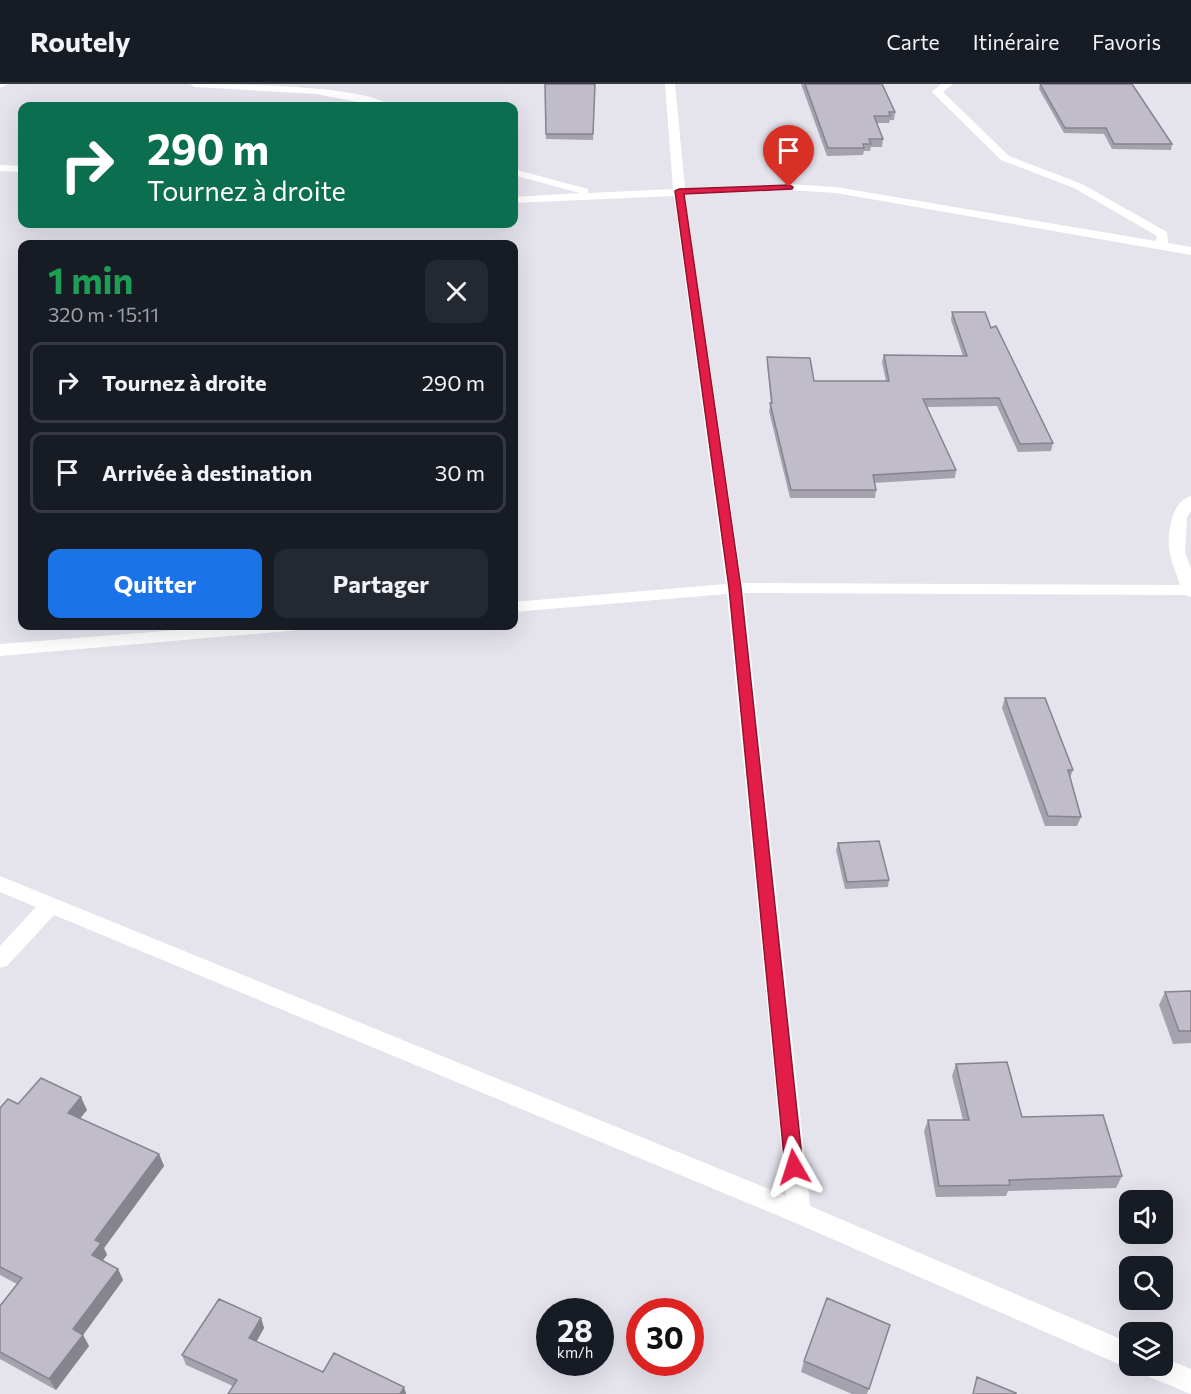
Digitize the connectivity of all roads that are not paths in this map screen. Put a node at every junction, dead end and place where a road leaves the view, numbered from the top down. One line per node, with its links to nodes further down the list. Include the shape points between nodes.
1 (4, 84): 5 (street)
2 (195, 84): 6 (street, via 316,91)
3 (670, 84): 10 (street)
4 (948, 84): 13 (street, via 937,92 1005,158 1115,205 1163,235)
5 (0, 86)
6 (374, 102)
7 (0, 168): 8 (street)
8 (18, 170)
9 (518, 173): 11 (street)
10 (679, 191): 11 (street); 13 (street, via 789,187 836,190); 16 (street)
11 (599, 195): 12 (street)
12 (518, 200)
13 (1162, 246): 14 (street)
14 (1191, 251)
15 (1191, 501): 17 (street, via 1179,517 1177,552)
16 (735, 588): 17 (street); 18 (street); 24 (street)
17 (1191, 591)
18 (518, 607)
19 (242, 630): 20 (street)
20 (0, 650)
21 (0, 885): 22 (street)
22 (51, 905): 23 (street); 24 (street)
23 (0, 960)
24 (799, 1213): 25 (street)
25 (1119, 1351)
26 (1173, 1374): 27 (street)
27 (1191, 1382)

